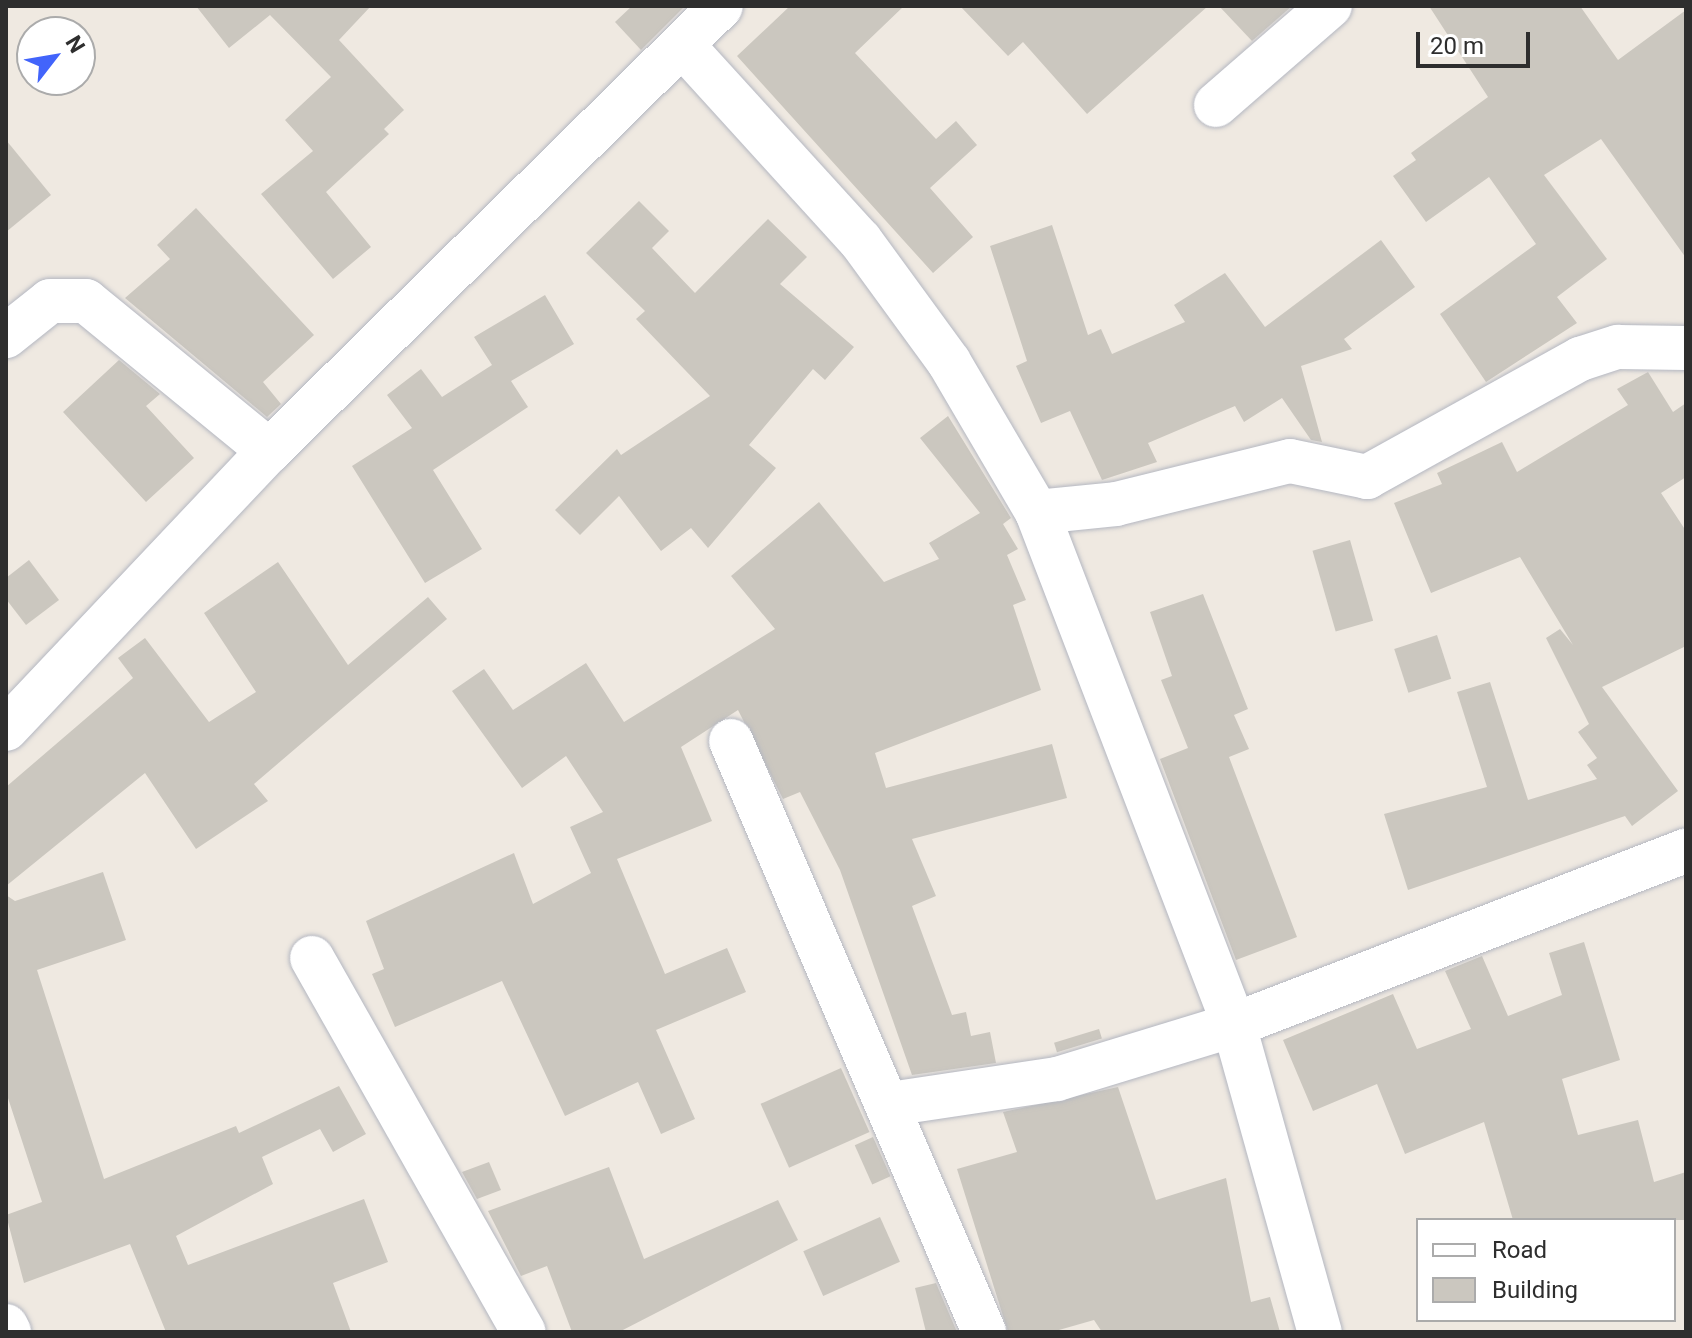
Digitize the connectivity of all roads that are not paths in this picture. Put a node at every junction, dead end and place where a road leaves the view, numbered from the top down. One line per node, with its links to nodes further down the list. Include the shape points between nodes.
1 (721, 6): 3 (street)
2 (1330, 6): 4 (street)
3 (685, 48): 7 (street); 8 (street, via 860,240 949,362)
4 (1216, 105)
5 (6, 336): 7 (street, via 50,301 86,301)
6 (1686, 348): 8 (street, via 1618,347 1580,359 1367,477 1290,461 1189,480 1116,504)
7 (269, 451): 9 (street)
8 (1037, 512): 13 (street)
9 (6, 729)
10 (731, 741): 14 (street)
11 (1686, 851): 13 (street)
12 (312, 958): 17 (street)
13 (1234, 1025): 14 (street, via 1057,1079); 19 (street)
14 (890, 1104): 18 (street)
15 (6, 1326): 16 (street)
16 (9, 1332)
17 (524, 1332)
18 (984, 1332)
19 (1320, 1332)

